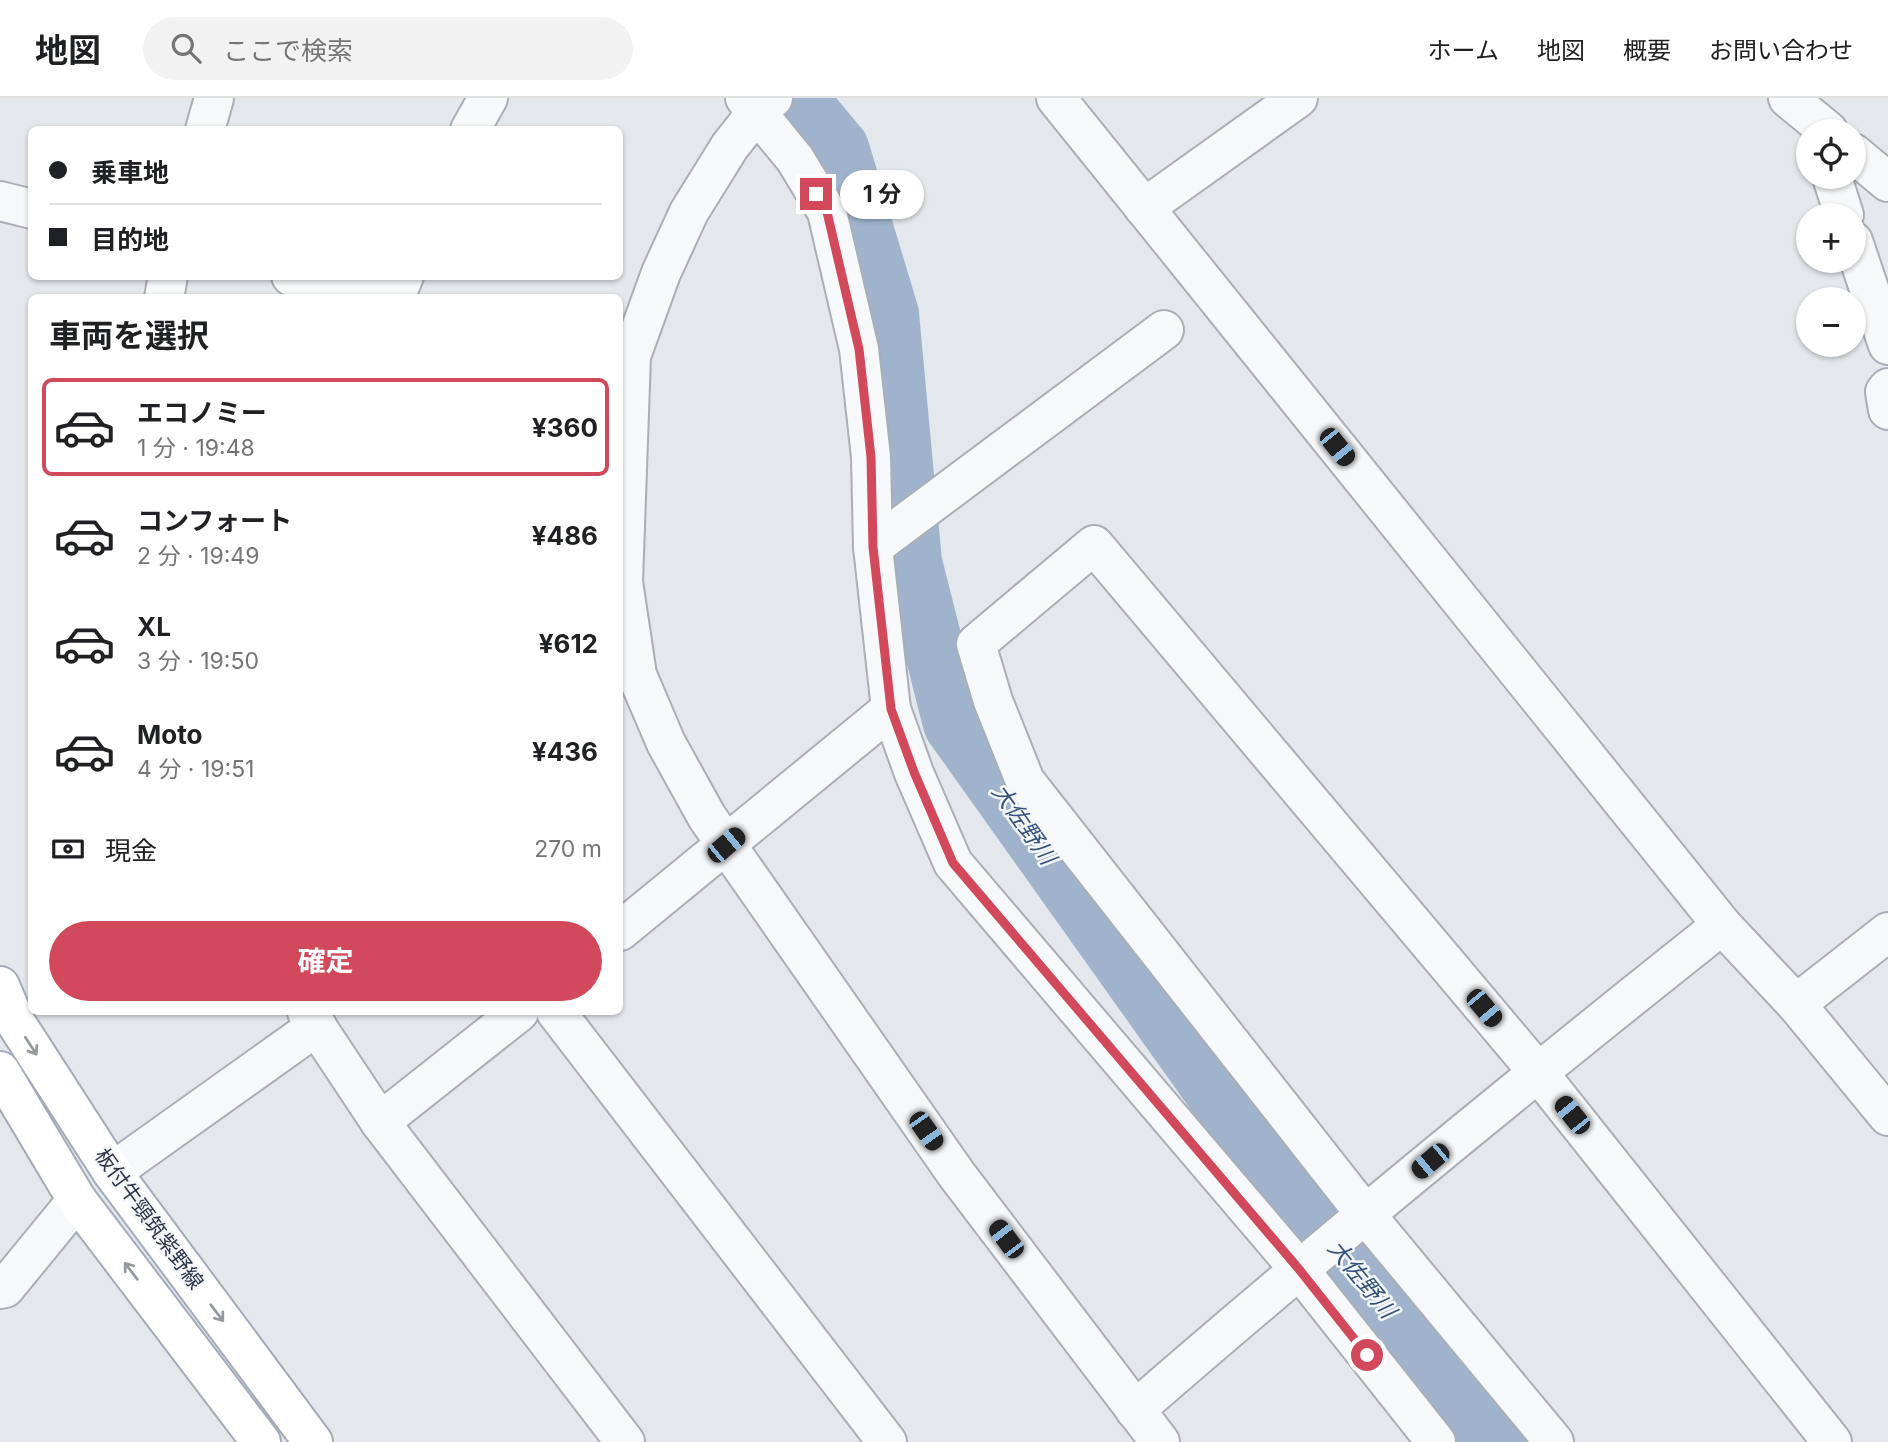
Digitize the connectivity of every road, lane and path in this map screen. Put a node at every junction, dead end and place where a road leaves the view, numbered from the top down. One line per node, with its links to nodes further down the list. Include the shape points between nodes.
1 (214, 98): 6 (street)
2 (488, 98): 7 (street)
3 (1056, 98): 12 (street)
4 (1298, 98): 12 (street)
5 (758, 103): 18 (street, via 689,212); 21 (street, via 827,212 843,273 859,349 871,457)
6 (206, 126)
7 (472, 126)
8 (1866, 163): 9 (street)
9 (1888, 181)
10 (0, 201): 11 (street)
11 (28, 208)
12 (1144, 208): 24 (street)
13 (1864, 273): 17 (street)
14 (307, 280): 15 (street)
15 (361, 294)
16 (1164, 330): 21 (street)
17 (1888, 345)
18 (625, 355): 23 (street, via 623,582 637,676 666,743)
19 (1888, 388): 20 (street)
20 (1888, 410)
21 (873, 547): 22 (street)
22 (891, 709): 23 (street); 39 (street, via 953,863)
23 (726, 845): 25 (street); 41 (street, via 957,1175)
24 (1722, 925): 28 (street); 33 (street)
25 (623, 929)
26 (1888, 932): 28 (street)
27 (0, 986): 36 (main road, 板付牛頸筑紫野線, one-way to 36, via 16,1023)
28 (1796, 1004): 34 (street)
29 (515, 1015): 35 (street)
30 (558, 1015): 45 (street)
31 (312, 1019): 35 (street); 36 (street)
32 (0, 1071): 37 (main road, 板付牛頸筑紫野線)
33 (1537, 1071): 38 (street); 38 (street, via 1094,545 976,644 1025,781); 49 (street)
34 (1888, 1116)
35 (380, 1122): 44 (street)
36 (113, 1172): 43 (main road, 板付牛頸筑紫野線, one-way to 43)
37 (77, 1200): 40 (street); 42 (main road, 板付牛頸筑紫野線, one-way to 37)
38 (1365, 1214): 39 (street); 48 (street)
39 (1298, 1268): 41 (street); 47 (street)
40 (0, 1289)
41 (1135, 1410): 46 (street)
42 (261, 1442)
43 (313, 1442)
44 (625, 1442)
45 (887, 1442)
46 (1160, 1442)
47 (1436, 1442)
48 (1554, 1442)
49 (1832, 1442)

